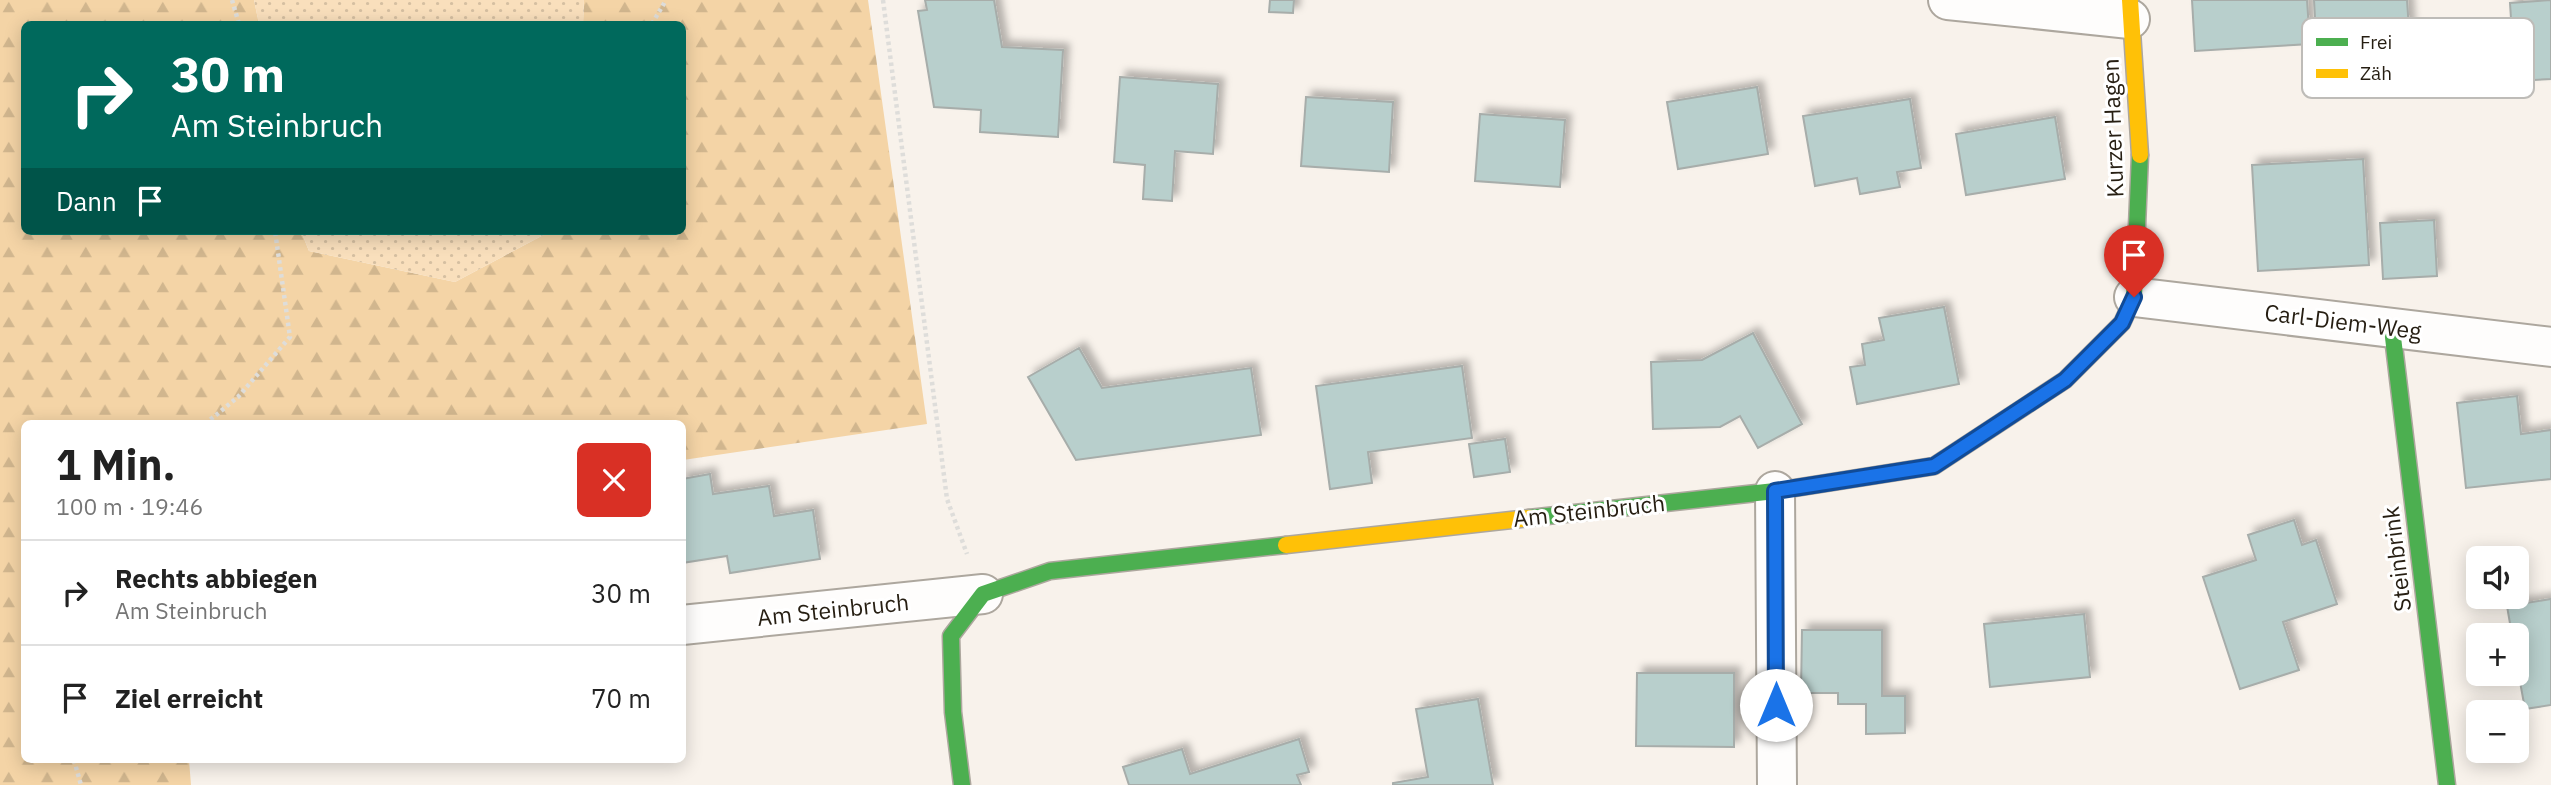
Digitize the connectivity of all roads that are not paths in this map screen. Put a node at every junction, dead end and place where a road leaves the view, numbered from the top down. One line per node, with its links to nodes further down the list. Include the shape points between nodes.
1 (1948, 0): 2 (street)
2 (2130, 9): 3 (street, Kurzer Hagen, via 2141,163)
3 (2134, 297): 4 (street, Carl-Diem-Weg); 6 (street, Am Steinbruch, via 2122,323 2065,380 1934,466)
4 (2392, 328): 5 (street, Carl-Diem-Weg); 11 (street, Steinbrink)
5 (2551, 346)
6 (1775, 491): 7 (street, Am Steinbruch, via 1050,570); 10 (street)
7 (982, 594): 8 (street, Am Steinbruch); 9 (street, via 951,636 953,712)
8 (686, 625)
9 (962, 785)
10 (1776, 785)
11 (2447, 785)

